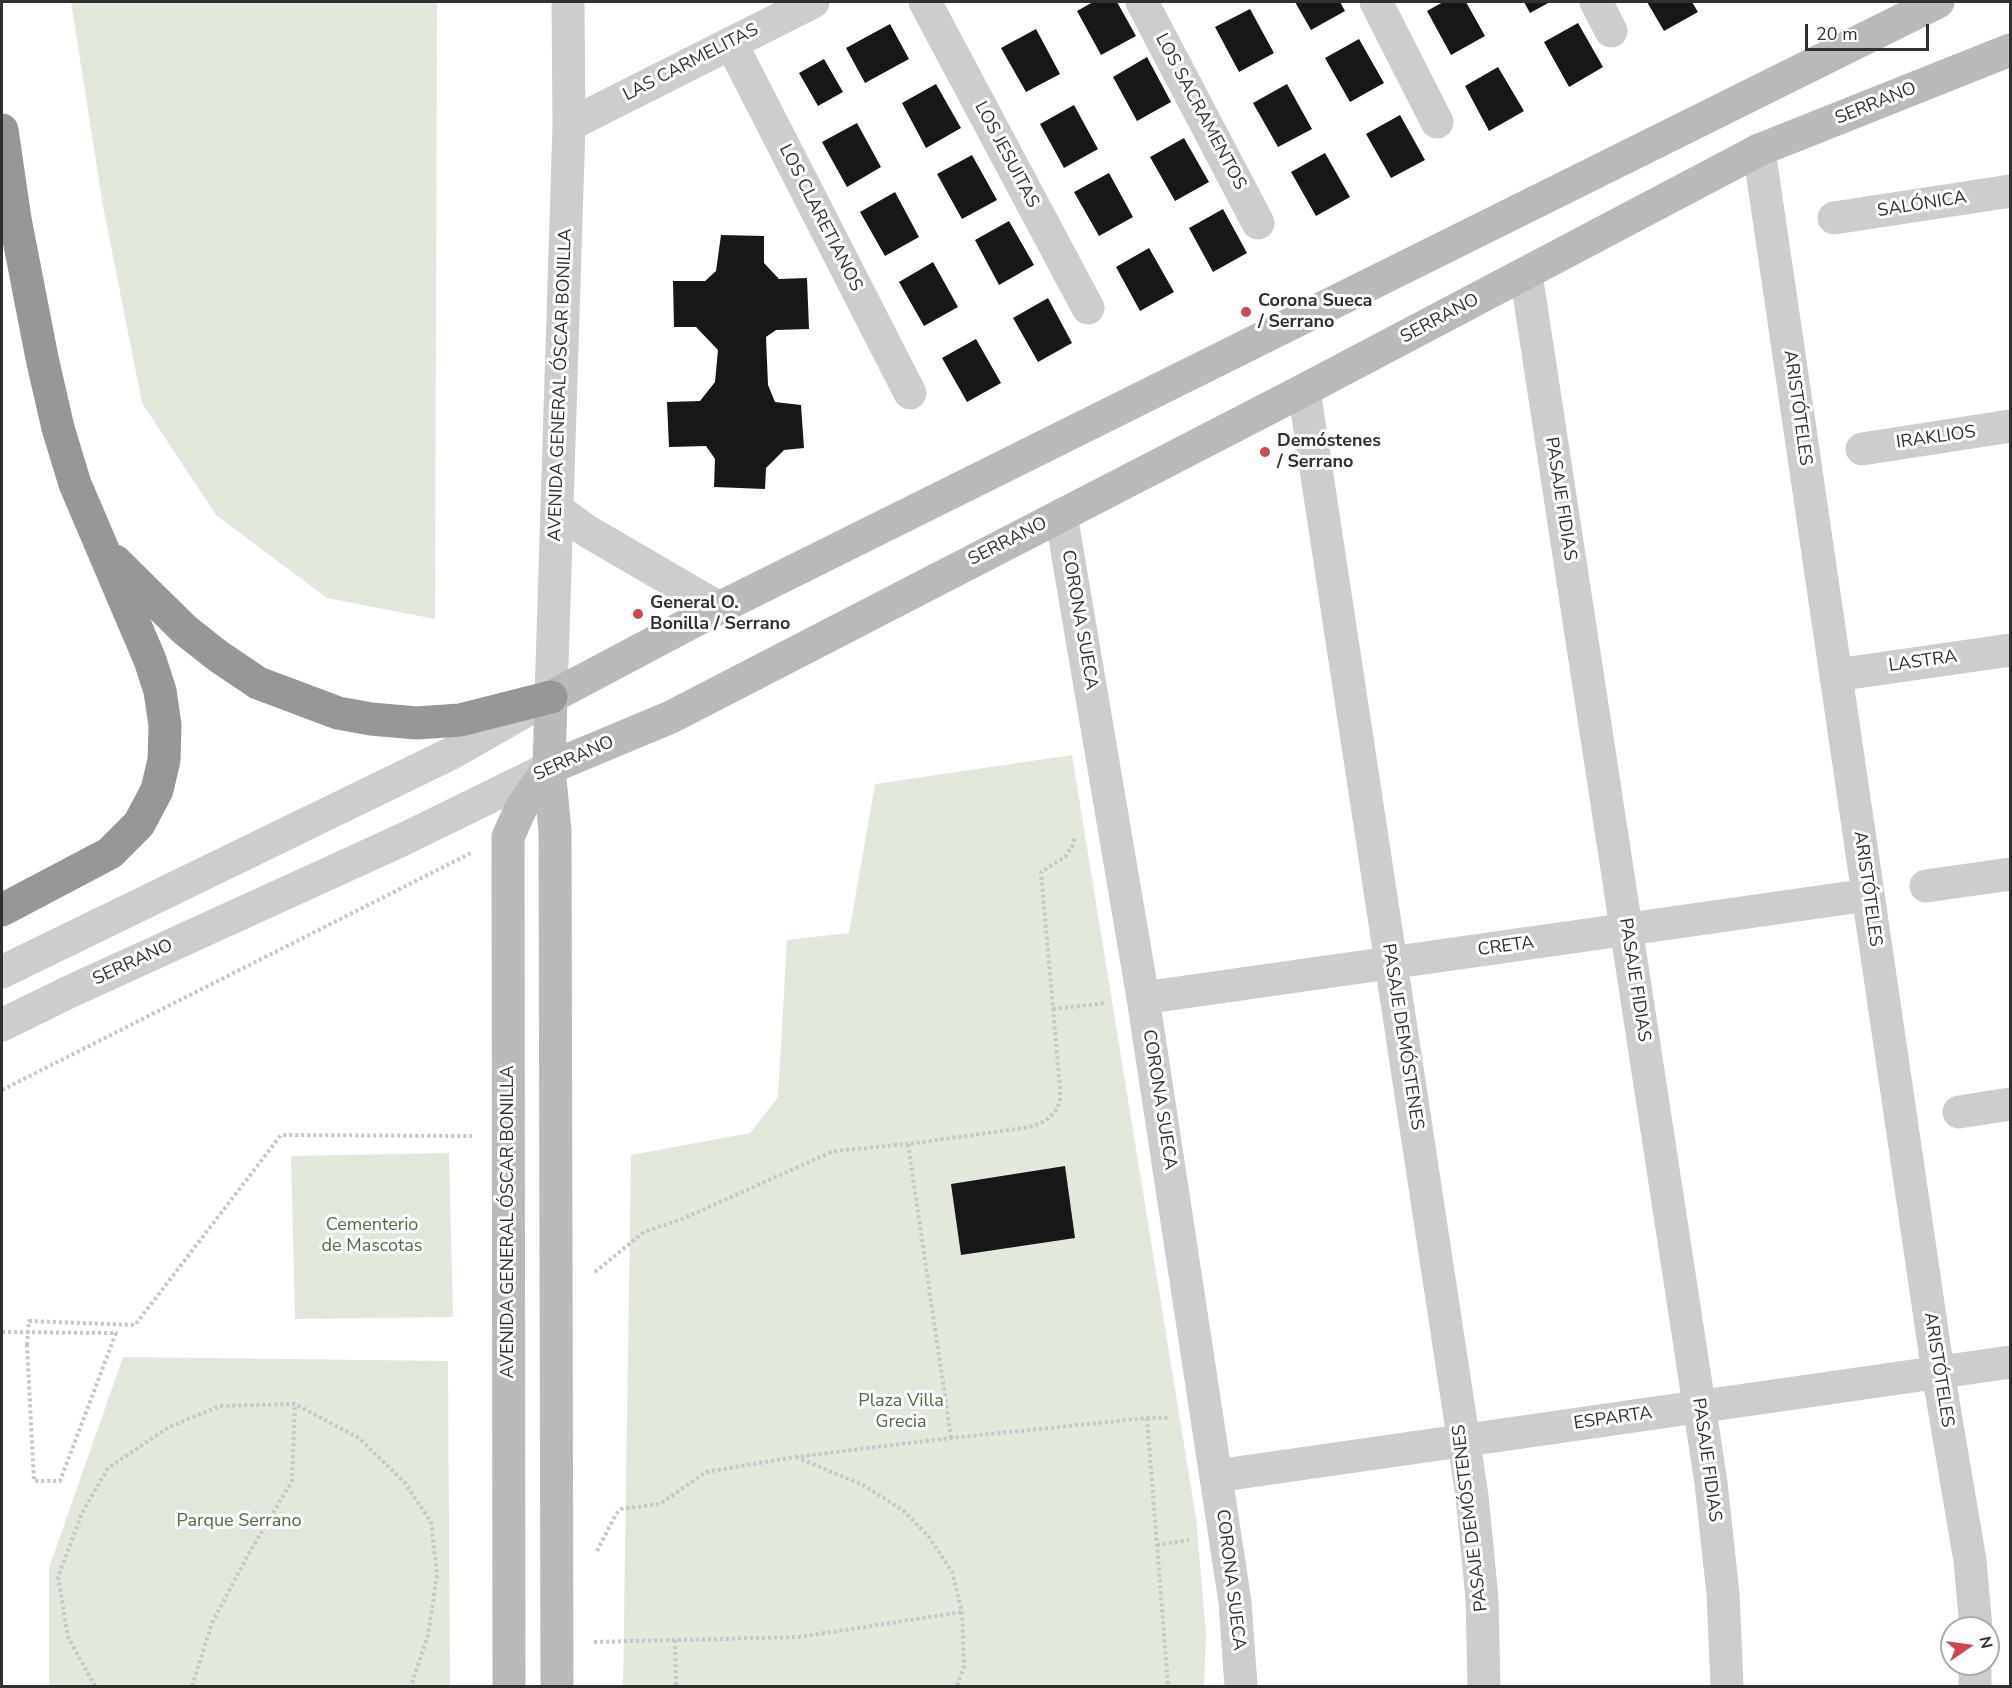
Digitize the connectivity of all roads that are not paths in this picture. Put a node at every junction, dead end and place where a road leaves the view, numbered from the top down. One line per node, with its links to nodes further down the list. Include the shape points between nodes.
1 (568, 2): 12 (street, AVENIDA GENERAL ÓSCAR BONILLA)
2 (813, 2): 9 (street, LAS CARMELITAS)
3 (925, 2): 19 (street, LOS JESUITAS)
4 (1142, 2): 17 (street, LOS SACRAMENTOS)
5 (1376, 2): 11 (street)
6 (1596, 2): 8 (street)
7 (1938, 2): 27 (main road)
8 (1611, 31)
9 (731, 44): 12 (street, LAS CARMELITAS); 21 (street, LOS CLARETIANOS)
10 (2010, 50): 14 (main road, SERRANO)
11 (1437, 122)
12 (569, 125): 24 (street, AVENIDA GENERAL ÓSCAR BONILLA)
13 (2, 130): 26 (highway, via 26,277 58,428 75,484)
14 (1759, 150): 18 (main road, SERRANO); 29 (street, ARISTÓTELES)
15 (2010, 191): 16 (street, SALÓNICA)
16 (1834, 218)
17 (1258, 223)
18 (1526, 274): 20 (main road, SERRANO); 36 (street, PASAJE FIDIAS)
19 (1088, 308)
20 (1304, 390): 25 (main road, SERRANO); 37 (street, PASAJE DEMÓSTENES)
21 (910, 393)
22 (2010, 426): 23 (street, IRAKLIOS)
23 (1862, 449)
24 (558, 510): 27 (street); 30 (street, AVENIDA GENERAL ÓSCAR BONILLA)
25 (1061, 515): 31 (main road, SERRANO, via 670,717); 39 (street, CORONA SUECA)
26 (104, 549): 30 (highway, via 185,630 218,656 258,683 338,713 417,723 460,720); 35 (highway, via 160,691 165,725 164,760 157,790 140,824 110,853)
27 (719, 608): 30 (main road)
28 (2010, 650): 29 (street, LASTRA)
29 (1836, 675): 34 (street, ARISTÓTELES)
30 (551, 697): 31 (main road, AVENIDA GENERAL ÓSCAR BONILLA); 38 (street, via 452,753)
31 (549, 768): 40 (street, SERRANO); 49 (main road, AVENIDA GENERAL ÓSCAR BONILLA, via 508,837); 50 (main road, AVENIDA GENERAL ÓSCAR BONILLA, via 555,831)
32 (2010, 874): 33 (street)
33 (1926, 886)
34 (1868, 895): 36 (street, CRETA); 44 (street, ARISTÓTELES)
35 (2, 910)
36 (1626, 929): 37 (street, CRETA); 45 (street, PASAJE FIDIAS)
37 (1390, 963): 39 (street, CRETA); 46 (street, PASAJE DEMÓSTENES)
38 (2, 972)
39 (1143, 998): 47 (street, CORONA SUECA)
40 (2, 1025)
41 (2010, 1104): 42 (street)
42 (1959, 1112)
43 (2010, 1362): 44 (street, ESPARTA)
44 (1938, 1372): 45 (street, ESPARTA); 48 (street, ARISTÓTELES, via 1970,1562)
45 (1699, 1407): 46 (street, ESPARTA); 53 (street, PASAJE FIDIAS, via 1723,1594)
46 (1463, 1440): 47 (street, ESPARTA); 52 (street, PASAJE DEMÓSTENES, via 1478,1556)
47 (1216, 1476): 51 (street, CORONA SUECA, via 1235,1602)
48 (1975, 1616)
49 (509, 1686)
50 (557, 1686)
51 (1241, 1686)
52 (1484, 1686)
53 (1726, 1686)

